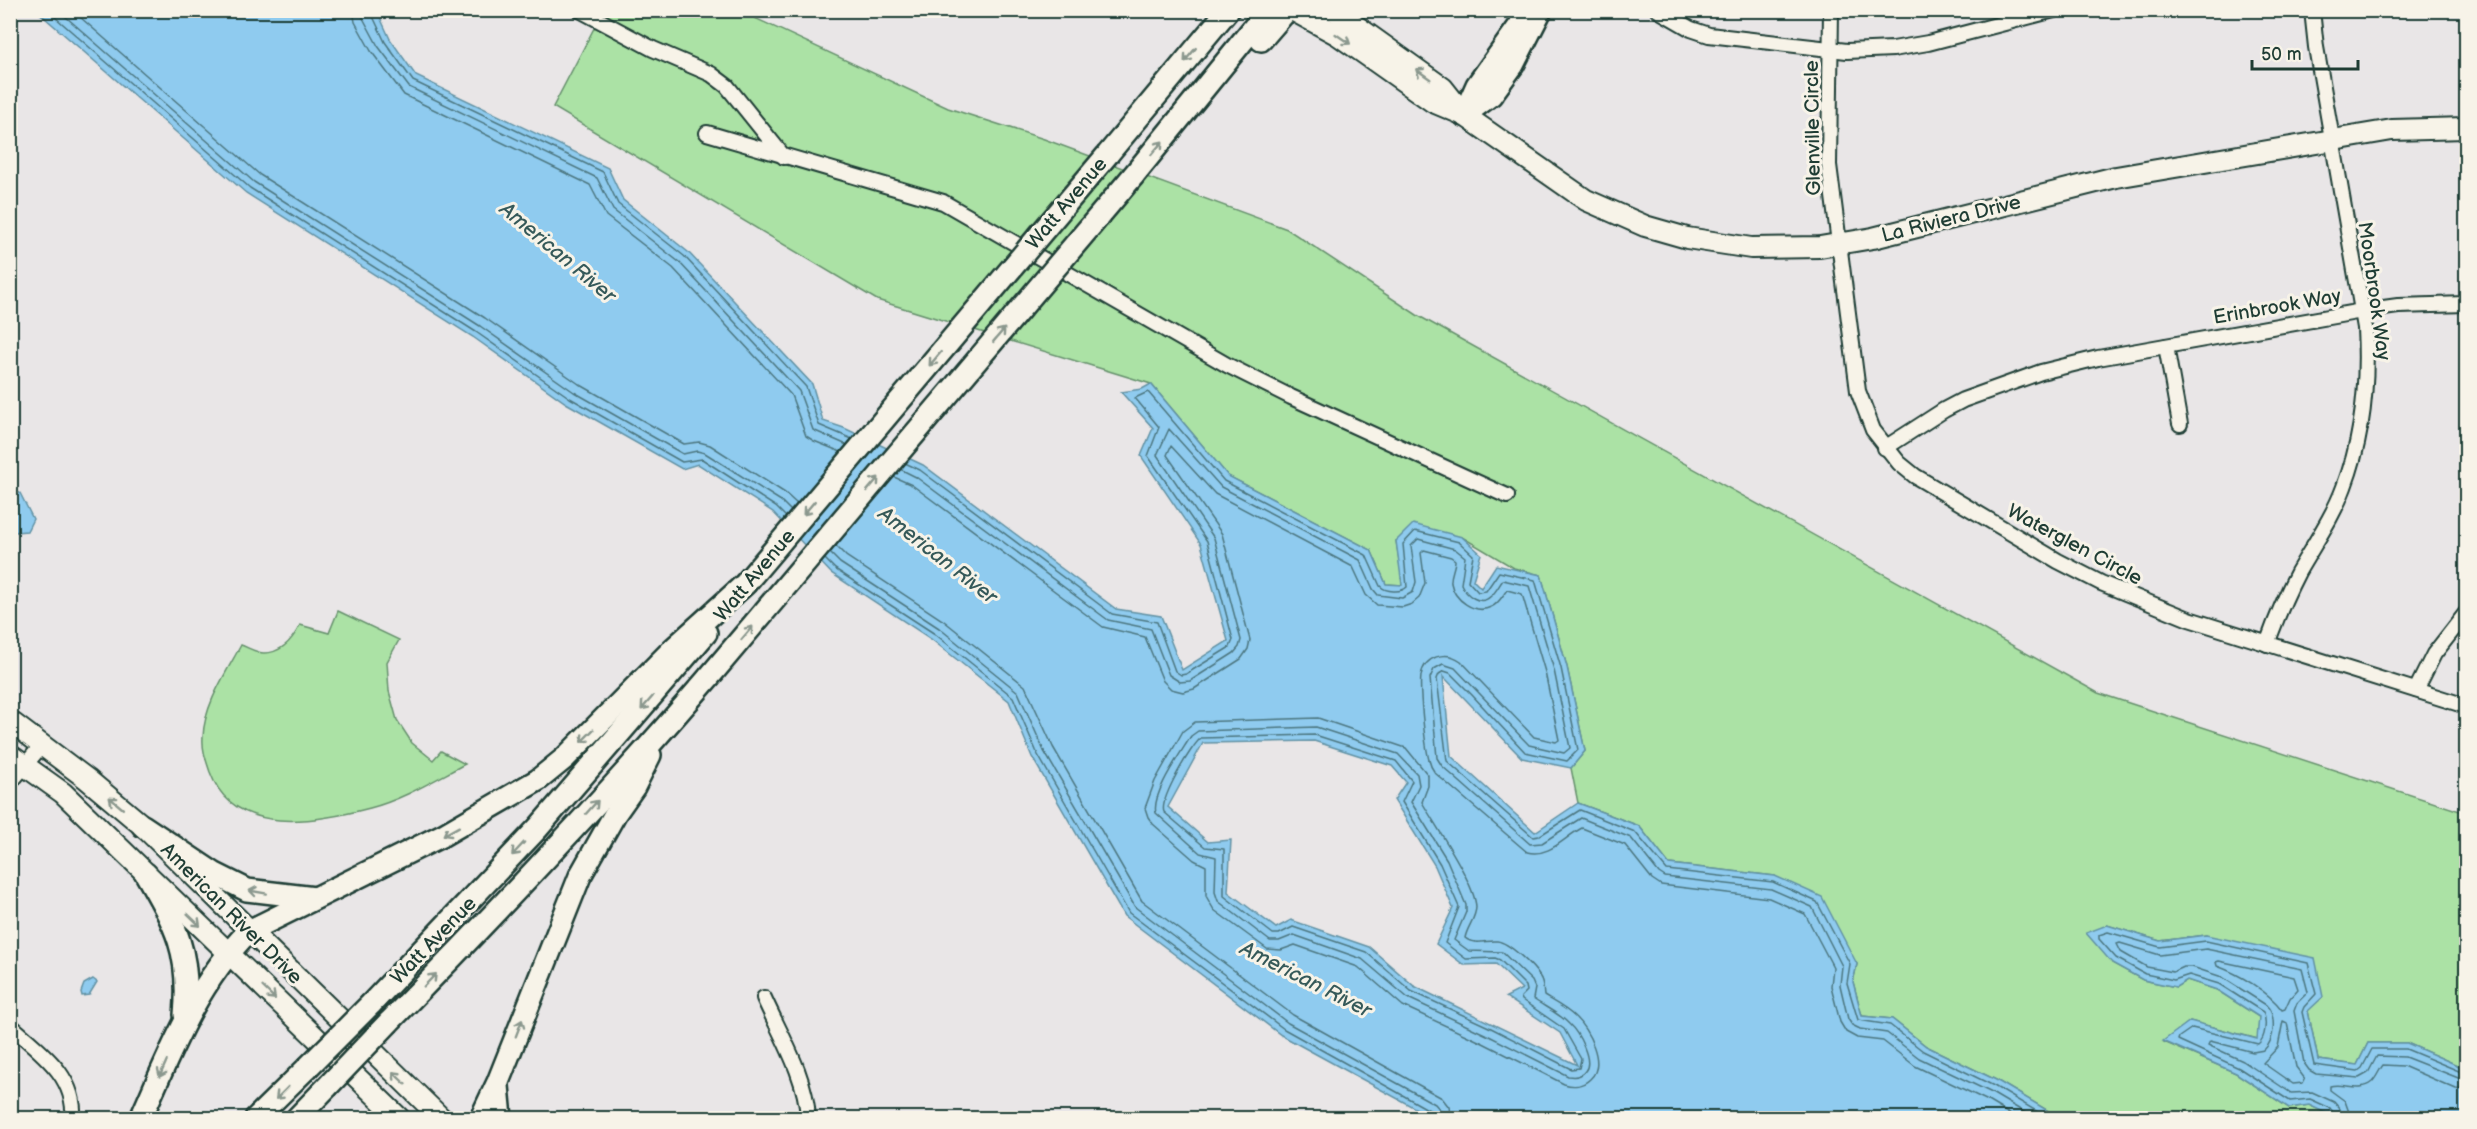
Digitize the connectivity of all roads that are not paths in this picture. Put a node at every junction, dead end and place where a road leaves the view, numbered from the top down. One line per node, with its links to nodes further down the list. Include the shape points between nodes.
1 (580, 10): 20 (street, via 711,74 727,86)
2 (1228, 10): 30 (main road, Watt Avenue, one-way to 30, bridge, via 745,584)
3 (1268, 10): 14 (main road)
4 (1287, 10): 14 (main road)
5 (1292, 10): 16 (street, La Riviera Drive, one-way to 16, via 1338,35 1434,102)
6 (1334, 10): 16 (street, La Riviera Drive, one-way to 6, via 1443,88)
7 (1526, 10): 16 (main road, via 1520,25 1477,85)
8 (1541, 10): 16 (main road, via 1513,64 1491,95)
9 (1658, 10): 15 (street, via 1709,35)
10 (1831, 10): 15 (street, Glenville Circle)
11 (2054, 10): 13 (street)
12 (2312, 10): 19 (street)
13 (2000, 17): 15 (street, via 1928,43 1893,49)
14 (1260, 32): 34 (main road, Watt Avenue, one-way to 14, bridge, via 1133,176)
15 (1830, 49): 21 (street, Glenville Circle, via 1829,165)
16 (1464, 115): 21 (street, La Riviera Drive, via 1586,200 1645,226 1730,245 1777,249)
17 (2466, 128): 19 (street, La Riviera Drive, via 2392,130)
18 (707, 133): 20 (street)
19 (2331, 140): 21 (street, La Riviera Drive, via 2116,177); 23 (street, Moorbrook Way)
20 (784, 157): 27 (street, via 943,202 1227,365)
21 (1838, 245): 26 (street, Waterglen Circle, via 1858,392)
22 (2466, 304): 23 (street, Erinbrook Way)
23 (2362, 311): 24 (street, Erinbrook Way); 29 (street, Moorbrook Way, via 2366,385 2355,454 2330,519 2298,573)
24 (2166, 346): 25 (street); 26 (street, Erinbrook Way, via 2098,358 1993,388 1944,410)
25 (2180, 424)
26 (1886, 448): 29 (street, Waterglen Circle, via 1916,476 2058,561 2144,602)
27 (1507, 496)
28 (2466, 613): 31 (street, via 2434,654)
29 (2267, 644): 31 (street, Waterglen Circle)
30 (679, 654): 40 (main road, one-way to 40, via 538,780 443,836); 49 (main road, Watt Avenue, one-way to 49, bridge, via 538,828 371,1005)
31 (2416, 690): 32 (street, Waterglen Circle)
32 (2466, 706)
33 (10, 721): 35 (street, American River Drive)
34 (662, 733): 46 (main road, one-way to 34, via 580,876); 50 (main road, Watt Avenue, one-way to 34, bridge)
35 (42, 745): 36 (street); 38 (street, American River Drive, one-way to 35)
36 (18, 760): 37 (street); 39 (street, American River Drive, via 63,793)
37 (10, 783)
38 (143, 826): 40 (main road, one-way to 38, via 244,888 215,874); 41 (street, American River Drive)
39 (146, 874): 42 (street, American River Drive, one-way to 42); 44 (main road, via 181,944 187,970)
40 (316, 898): 41 (main road)
41 (249, 931): 42 (main road); 52 (street, American River Drive, one-way to 41)
42 (227, 953): 44 (main road); 51 (street, American River Drive, one-way to 51)
43 (764, 998): 55 (street, via 798,1072)
44 (185, 1019): 48 (main road, one-way to 48)
45 (10, 1025): 47 (street, via 65,1080 72,1095)
46 (498, 1082): 53 (main road); 54 (main road)
47 (73, 1119)
48 (141, 1119)
49 (256, 1119)
50 (297, 1119)
51 (399, 1119)
52 (441, 1119)
53 (481, 1119)
54 (501, 1119)
55 (807, 1119)

